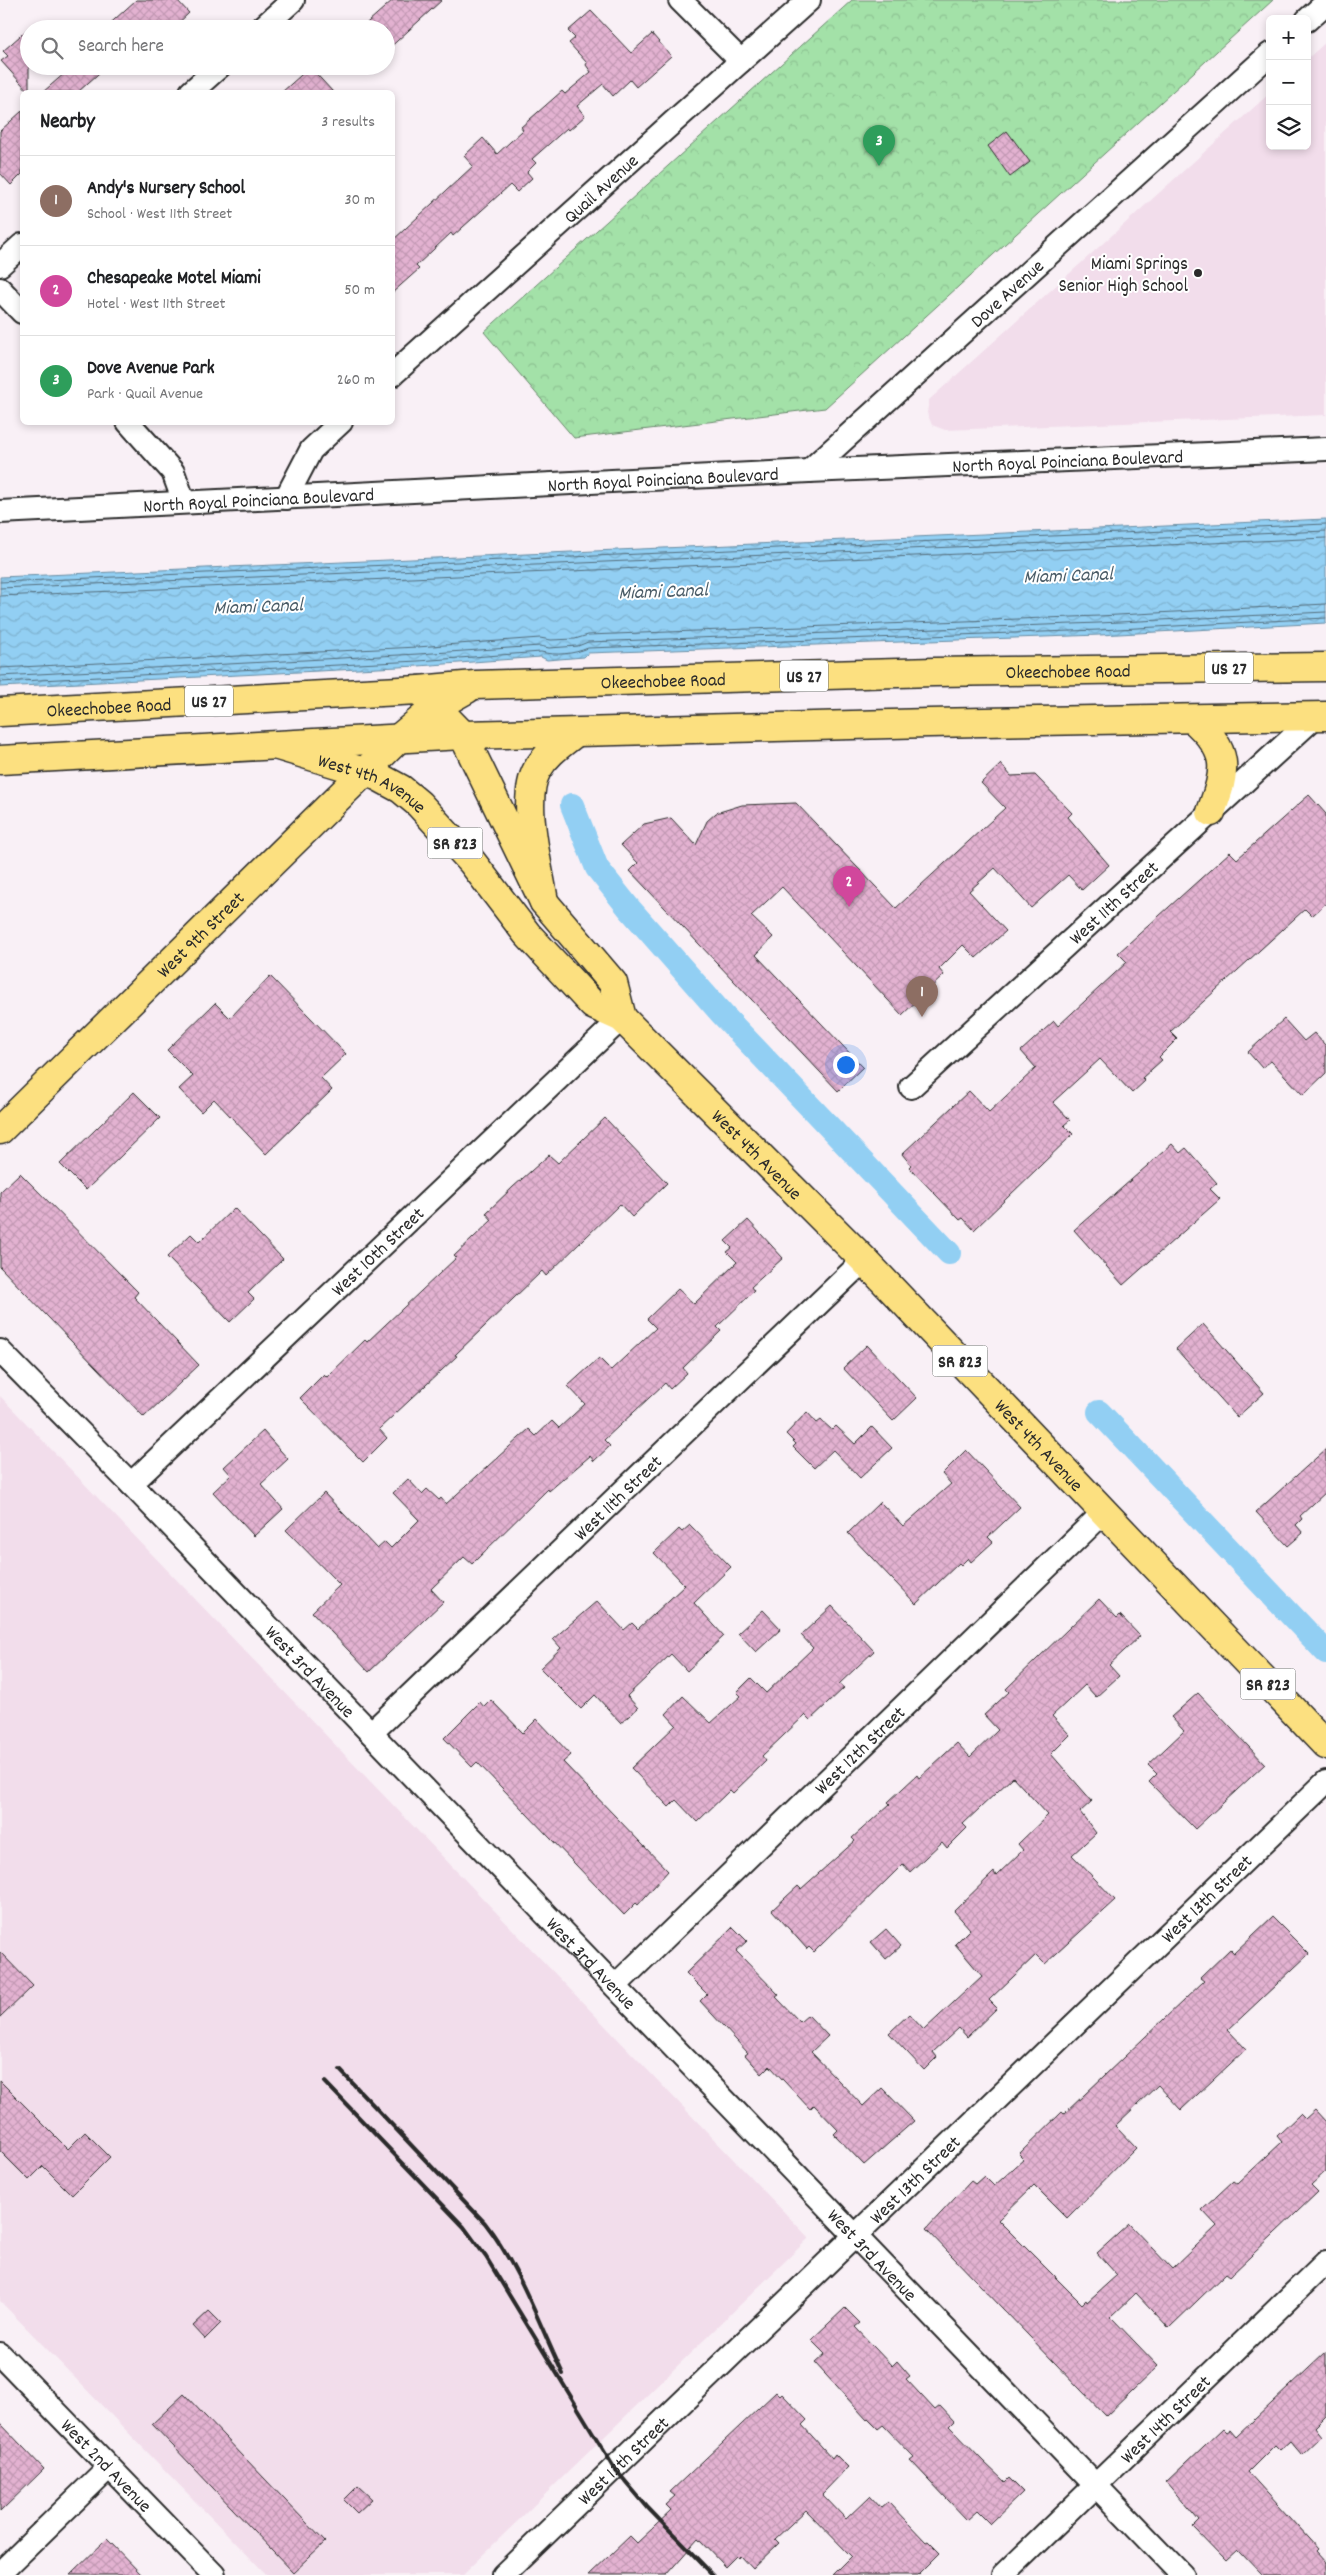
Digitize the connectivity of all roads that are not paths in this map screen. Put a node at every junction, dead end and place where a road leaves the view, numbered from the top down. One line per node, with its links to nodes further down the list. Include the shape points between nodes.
1 (293, 0): 6 (street)
2 (680, 0): 8 (street)
3 (809, 0): 8 (street, Quail Avenue)
4 (1326, 3): 5 (street)
5 (1311, 16)
6 (272, 20)
7 (1266, 58): 19 (street, Dove Avenue)
8 (741, 61): 15 (street, Quail Avenue)
9 (210, 75): 10 (street)
10 (193, 90)
11 (20, 247): 12 (street)
12 (0, 265)
13 (0, 288): 14 (street)
14 (20, 310)
15 (395, 372)
16 (131, 425): 21 (street, via 172,472)
17 (338, 425): 20 (street, via 311,450)
18 (1326, 449): 19 (street, North Royal Poinciana Boulevard)
19 (809, 471): 20 (street, North Royal Poinciana Boulevard)
20 (286, 498): 21 (street, North Royal Poinciana Boulevard)
21 (184, 502): 22 (street, North Royal Poinciana Boulevard)
22 (0, 512)
23 (1326, 667): 24 (main road, Okeechobee Road / US 27, via 934,672 475,685)
24 (428, 698): 25 (main road, Okeechobee Road / US 27); 29 (main road, West 4th Avenue / SR 823); 30 (main road, West 9th Street)
25 (0, 712)
26 (1323, 714): 27 (main road); 34 (street, West 11th Street)
27 (1193, 719): 28 (main road); 34 (main road, via 1207,731 1224,764 1222,784)
28 (575, 732): 29 (main road); 35 (main road, via 547,756 536,771 529,792)
29 (463, 736): 30 (main road); 35 (main road, West 4th Avenue / SR 823)
30 (399, 738): 31 (main road); 33 (main road, West 9th Street)
31 (272, 744): 32 (main road); 33 (main road, West 4th Avenue / SR 823)
32 (0, 760)
33 (366, 773): 36 (main road, West 4th Avenue / SR 823, via 401,789 419,804 472,862 526,934 594,1005); 38 (main road, West 9th Street)
34 (1211, 812): 37 (street, West 11th Street)
35 (544, 902): 36 (main road, West 4th Avenue / SR 823, via 612,983)
36 (622, 1018): 39 (main road, West 4th Avenue / SR 823); 41 (street, West 10th Street)
37 (910, 1087)
38 (0, 1130)
39 (864, 1260): 42 (main road, West 4th Avenue / SR 823); 43 (street, West 11th Street)
40 (0, 1351): 41 (street, West 3rd Avenue)
41 (131, 1484): 43 (street, West 3rd Avenue)
42 (1104, 1512): 44 (main road, West 4th Avenue / SR 823); 46 (street, West 12th Street)
43 (371, 1732): 46 (street, West 3rd Avenue)
44 (1326, 1745)
45 (1326, 1782): 47 (street, West 13th Street)
46 (615, 1986): 47 (street, West 3rd Avenue)
47 (856, 2237): 51 (street, West 3rd Avenue); 54 (street, West 13th Street)
48 (1326, 2262): 51 (street, West 14th Street)
49 (0, 2354): 50 (street, West 2nd Avenue)
50 (109, 2467): 52 (street); 53 (street, West 2nd Avenue)
51 (1095, 2486): 55 (street, West 14th Street); 56 (street, West 3rd Avenue)
52 (0, 2573)
53 (214, 2575)
54 (503, 2575)
55 (1003, 2575)
56 (1182, 2575)

